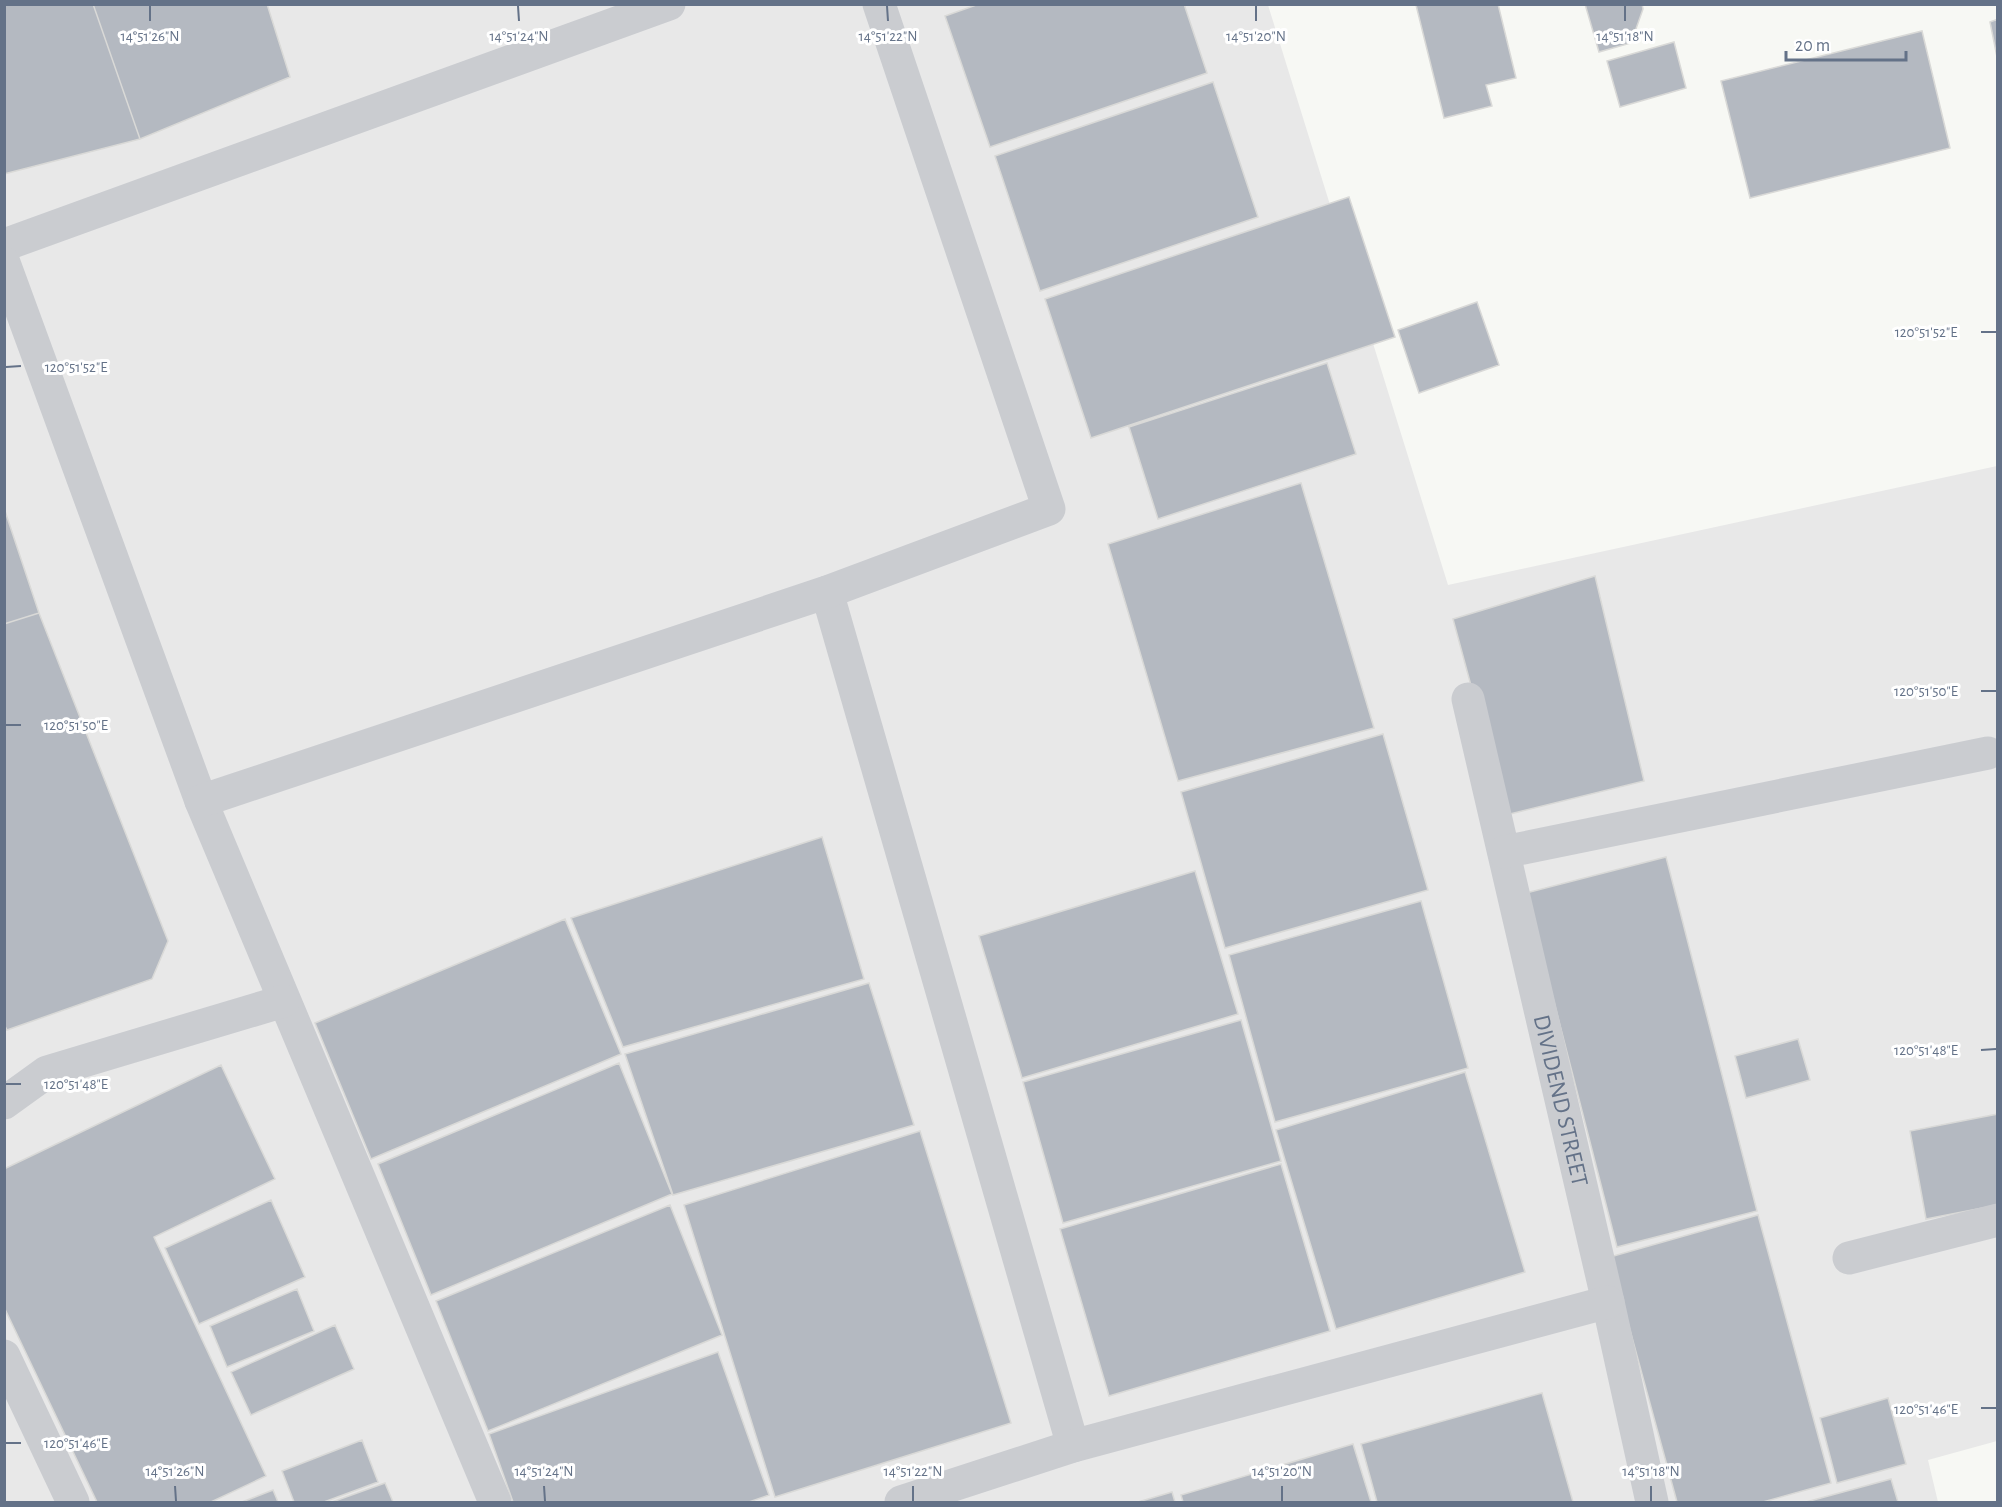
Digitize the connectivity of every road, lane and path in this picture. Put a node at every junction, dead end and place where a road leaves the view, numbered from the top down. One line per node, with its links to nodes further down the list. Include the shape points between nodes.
1 (669, 4): 3 (lane)
2 (879, 4): 5 (lane, via 1049,509)
3 (4, 245)
4 (4, 263): 8 (lane)
5 (827, 592): 8 (lane); 16 (lane)
6 (1468, 699): 9 (lane, DIVIDEND STREET)
7 (1988, 753): 9 (lane)
8 (201, 801): 10 (lane)
9 (1504, 852): 14 (lane, DIVIDEND STREET)
10 (284, 1001): 11 (lane, via 47,1072); 18 (lane)
11 (4, 1103)
12 (1998, 1220): 13 (lane)
13 (1849, 1258)
14 (1608, 1302): 16 (lane); 20 (lane, DIVIDEND STREET)
15 (4, 1356): 17 (lane)
16 (1072, 1446): 19 (lane)
17 (73, 1503)
18 (495, 1503)
19 (902, 1503)
20 (1652, 1503)

